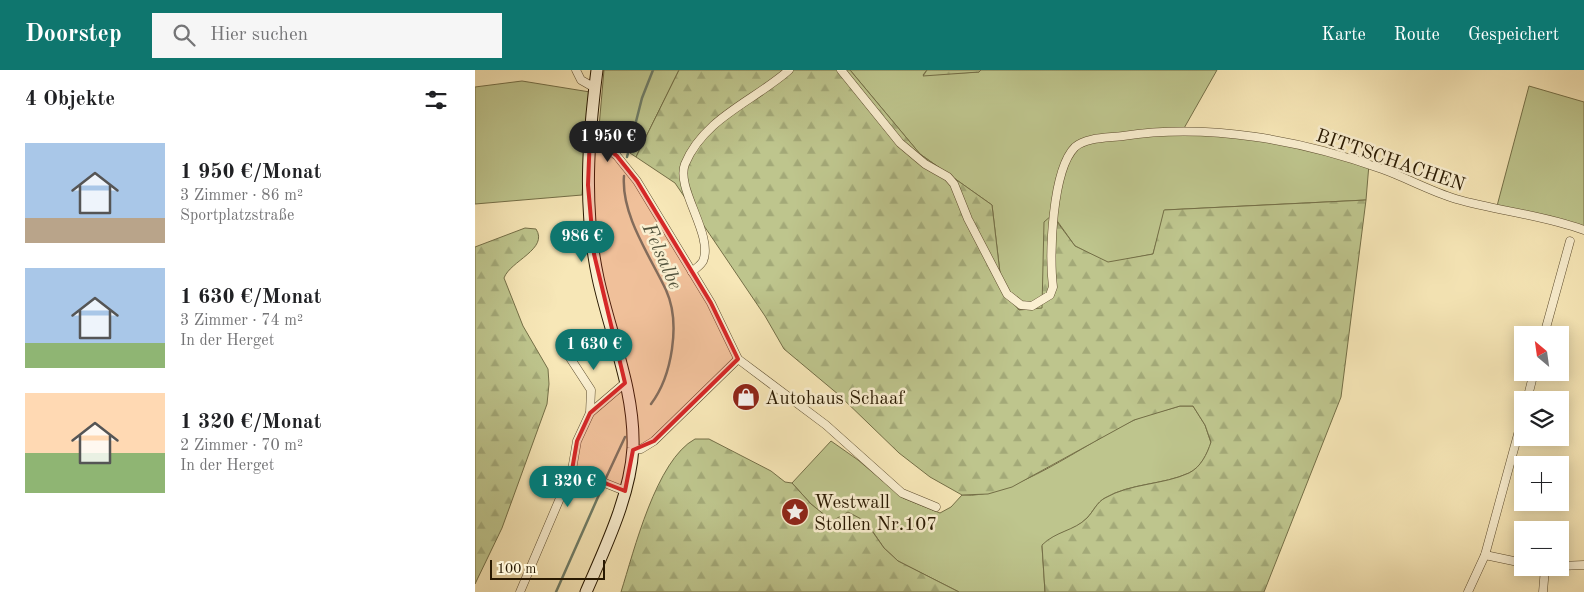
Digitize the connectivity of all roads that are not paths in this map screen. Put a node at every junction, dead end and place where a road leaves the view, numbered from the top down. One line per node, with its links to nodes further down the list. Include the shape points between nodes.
1 (576, 70): 5 (street, via 581,80)
2 (597, 70): 5 (main road)
3 (789, 70): 9 (street, via 713,126 686,161 682,176 704,250 701,264)
4 (841, 70): 7 (street, BITTSCHACHEN, via 900,143 954,184 967,219 1007,294 1021,306 1033,306 1050,295 1053,286 1052,227 1059,187 1076,146 1130,134 1174,130 1294,144 1383,169 1455,199)
5 (595, 88): 6 (main road)
6 (590, 134): 9 (street, via 608,147 633,175); 13 (main road, via 588,203 591,238 604,305)
7 (1584, 230)
8 (1570, 241): 10 (street)
9 (693, 272): 12 (street)
10 (1546, 326)
11 (561, 344): 14 (street, via 591,390)
12 (737, 358): 16 (street, via 653,441); 19 (street, via 832,430 903,493)
13 (625, 383): 14 (street); 16 (main road, via 631,410)
14 (590, 413): 17 (street, via 577,441)
15 (1515, 446): 20 (street)
16 (633, 450): 18 (main road)
17 (572, 470): 18 (street); 25 (street)
18 (625, 492): 26 (main road)
19 (937, 508)
20 (1485, 555): 21 (street); 27 (street)
21 (1514, 561)
22 (1584, 565): 23 (street)
23 (1569, 566)
24 (1544, 576): 28 (street)
25 (520, 592)
26 (585, 592)
27 (1468, 592)
28 (1543, 592)

